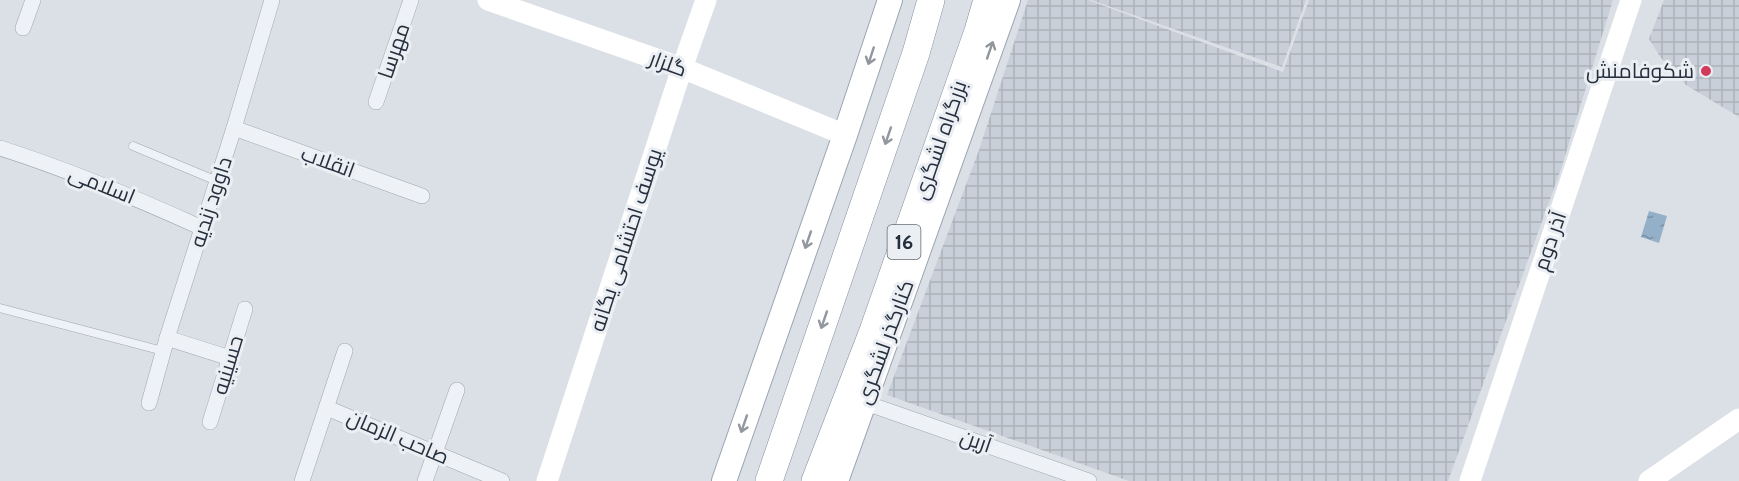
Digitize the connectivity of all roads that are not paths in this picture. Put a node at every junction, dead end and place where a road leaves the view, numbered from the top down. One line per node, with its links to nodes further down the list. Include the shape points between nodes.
1 (33, 0): 11 (street)
2 (272, 0): 14 (street, داوود زندیه)
3 (411, 0): 13 (street, مهرسا)
4 (488, 0): 12 (street, گلزار)
5 (706, 0): 12 (street, یوسف احتشامی یگانه)
6 (890, 0): 15 (main road, one-way to 15)
7 (931, 0): 33 (highway, 16, one-way to 33)
8 (987, 0): 39 (highway, بزرگراه لشگری / 16, via 873,331)
9 (1008, 0): 27 (main road, کنارگذر لشگری, one-way to 9)
10 (1631, 0): 42 (street, آذر دوم)
11 (23, 28)
12 (682, 68): 15 (street, گلزار); 37 (street, یوسف احتشامی یگانه)
13 (376, 102)
14 (234, 128): 18 (street, داوود زندیه); 19 (street, انقلاب)
15 (845, 135): 38 (main road, one-way to 38)
16 (133, 146): 18 (lane)
17 (0, 148): 20 (street, اسلامی, via 41,161)
18 (217, 181): 20 (street, داوود زندیه)
19 (422, 196)
20 (202, 228): 23 (street, داوود زندیه)
21 (0, 308): 23 (lane)
22 (244, 309): 25 (street, حسینیه)
23 (165, 344): 25 (street); 28 (street, داوود زندیه)
24 (345, 351): 29 (street)
25 (230, 358): 31 (street, حسینیه)
26 (457, 390): 32 (street)
27 (863, 402): 40 (main road, کنارگذر لشگری); 41 (street, آرین)
28 (149, 403)
29 (327, 408): 32 (street, صاحب الزمان); 34 (street)
30 (1739, 419): 43 (street)
31 (210, 422)
32 (435, 453): 35 (street); 36 (street, صاحب الزمان)
33 (769, 478)
34 (302, 481)
35 (425, 481)
36 (502, 481)
37 (547, 481)
38 (724, 481)
39 (815, 481)
40 (836, 481)
41 (1089, 481)
42 (1470, 481)
43 (1649, 481)

